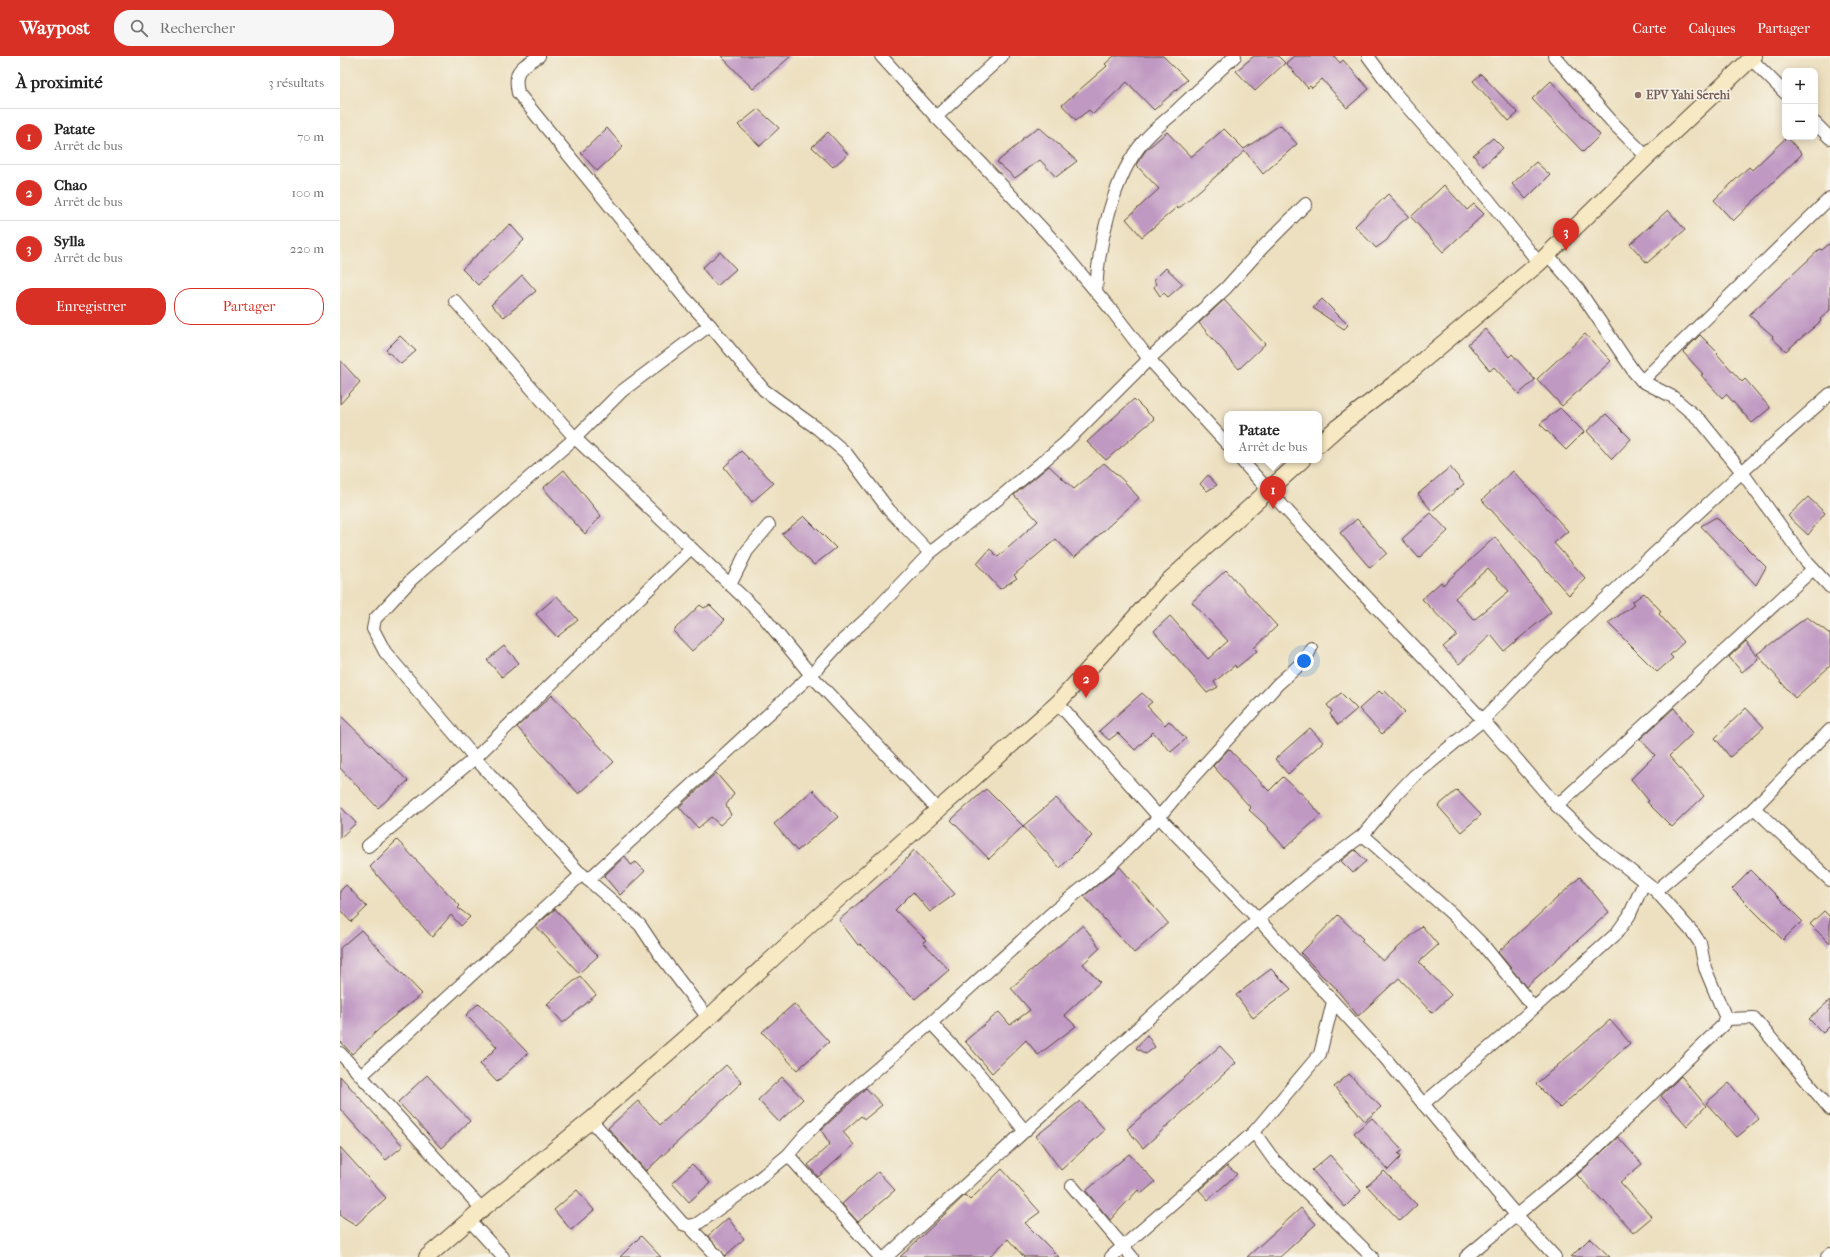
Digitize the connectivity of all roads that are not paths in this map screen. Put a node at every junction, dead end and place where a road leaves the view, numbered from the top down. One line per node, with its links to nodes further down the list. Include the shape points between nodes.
1 (539, 56): 18 (street, via 519,70 515,80 518,93 684,297)
2 (881, 56): 9 (street)
3 (1002, 56): 9 (street)
4 (1235, 56): 16 (street, via 1144,140 1129,161 1105,229 1097,262)
5 (1368, 56): 15 (street, via 1395,93)
6 (1554, 56): 12 (street)
7 (1753, 57): 8 (street); 12 (street)
8 (1782, 90)
9 (936, 117): 16 (street, via 1051,238)
10 (1818, 126): 11 (street)
11 (1830, 138)
12 (1647, 157): 15 (street)
13 (1830, 198): 20 (street)
14 (1306, 204): 19 (street, via 1226,288)
15 (1544, 259): 20 (street, via 1578,289); 24 (street)
16 (1096, 292): 19 (street)
17 (456, 301): 22 (street)
18 (710, 325): 22 (street, via 622,391); 31 (street, via 764,390 846,453 889,510)
19 (1149, 359): 23 (street); 31 (street, via 1065,443)
20 (1642, 381): 27 (street, via 1673,397 1689,409)
21 (1830, 394): 27 (street)
22 (575, 438): 30 (street); 40 (street, via 412,580 375,619 373,629 385,652)
23 (1224, 441)
24 (1322, 441)
25 (1244, 463): 28 (street)
26 (1299, 463): 28 (street)
27 (1742, 472): 32 (street); 38 (street, via 1541,659)
28 (1269, 490): 37 (street, via 1164,585); 38 (street)
29 (769, 525): 33 (street, via 747,551)
30 (691, 548): 33 (street); 40 (street)
31 (930, 553): 36 (street)
32 (1813, 569): 34 (street); 41 (street)
33 (730, 585): 36 (street, via 763,616)
34 (1830, 587)
35 (1311, 648): 44 (street, via 1306,659 1278,684)
36 (810, 675): 43 (street); 47 (street)
37 (1058, 703): 43 (street); 44 (street)
38 (1483, 720): 41 (street); 45 (street, via 1414,776)
39 (1830, 730): 42 (street)
40 (475, 758): 46 (street); 47 (street)
41 (1557, 806): 49 (street, via 1598,845)
42 (1754, 808): 48 (street); 50 (street)
43 (938, 810): 54 (street)
44 (1159, 817): 51 (street); 56 (street, via 1112,864 1053,912)
45 (1363, 835): 51 (street, via 1312,873); 53 (street, via 1483,945)
46 (368, 846)
47 (585, 877): 54 (street, via 640,925); 58 (street)
48 (1830, 880)
49 (1644, 883): 50 (street); 53 (street, via 1629,916 1616,934)
50 (1656, 891): 55 (street, via 1700,943 1705,968)
51 (1258, 919): 52 (street); 62 (street)
52 (1333, 1002): 59 (street); 63 (street, via 1320,1054)
53 (1534, 1008): 59 (street)
54 (708, 1018): 61 (street)
55 (1726, 1019): 60 (street, via 1754,1018); 67 (street, via 1725,1023 1589,1155)
56 (931, 1023): 62 (street, via 980,1075); 64 (street, via 846,1095)
57 (340, 1053): 58 (street)
58 (362, 1075): 66 (street)
59 (1422, 1104): 67 (street)
60 (1830, 1109)
61 (591, 1120): 66 (street); 69 (street, via 682,1224)
62 (1024, 1130): 76 (street)
63 (1254, 1132): 70 (street); 79 (street, via 1274,1160)
64 (788, 1155): 69 (street, via 748,1188 697,1224); 75 (street)
65 (1072, 1186): 70 (street)
66 (482, 1209): 68 (street)
67 (1516, 1214): 80 (street); 81 (street)
68 (470, 1221): 72 (street); 73 (street)
69 (689, 1226): 74 (street)
70 (1123, 1246): 77 (street); 78 (street)
71 (1830, 1254): 82 (street)
72 (427, 1257)
73 (503, 1257)
74 (718, 1257)
75 (880, 1257)
76 (886, 1257)
77 (1111, 1257)
78 (1132, 1257)
79 (1372, 1257)
80 (1466, 1257)
81 (1555, 1257)
82 (1827, 1257)

